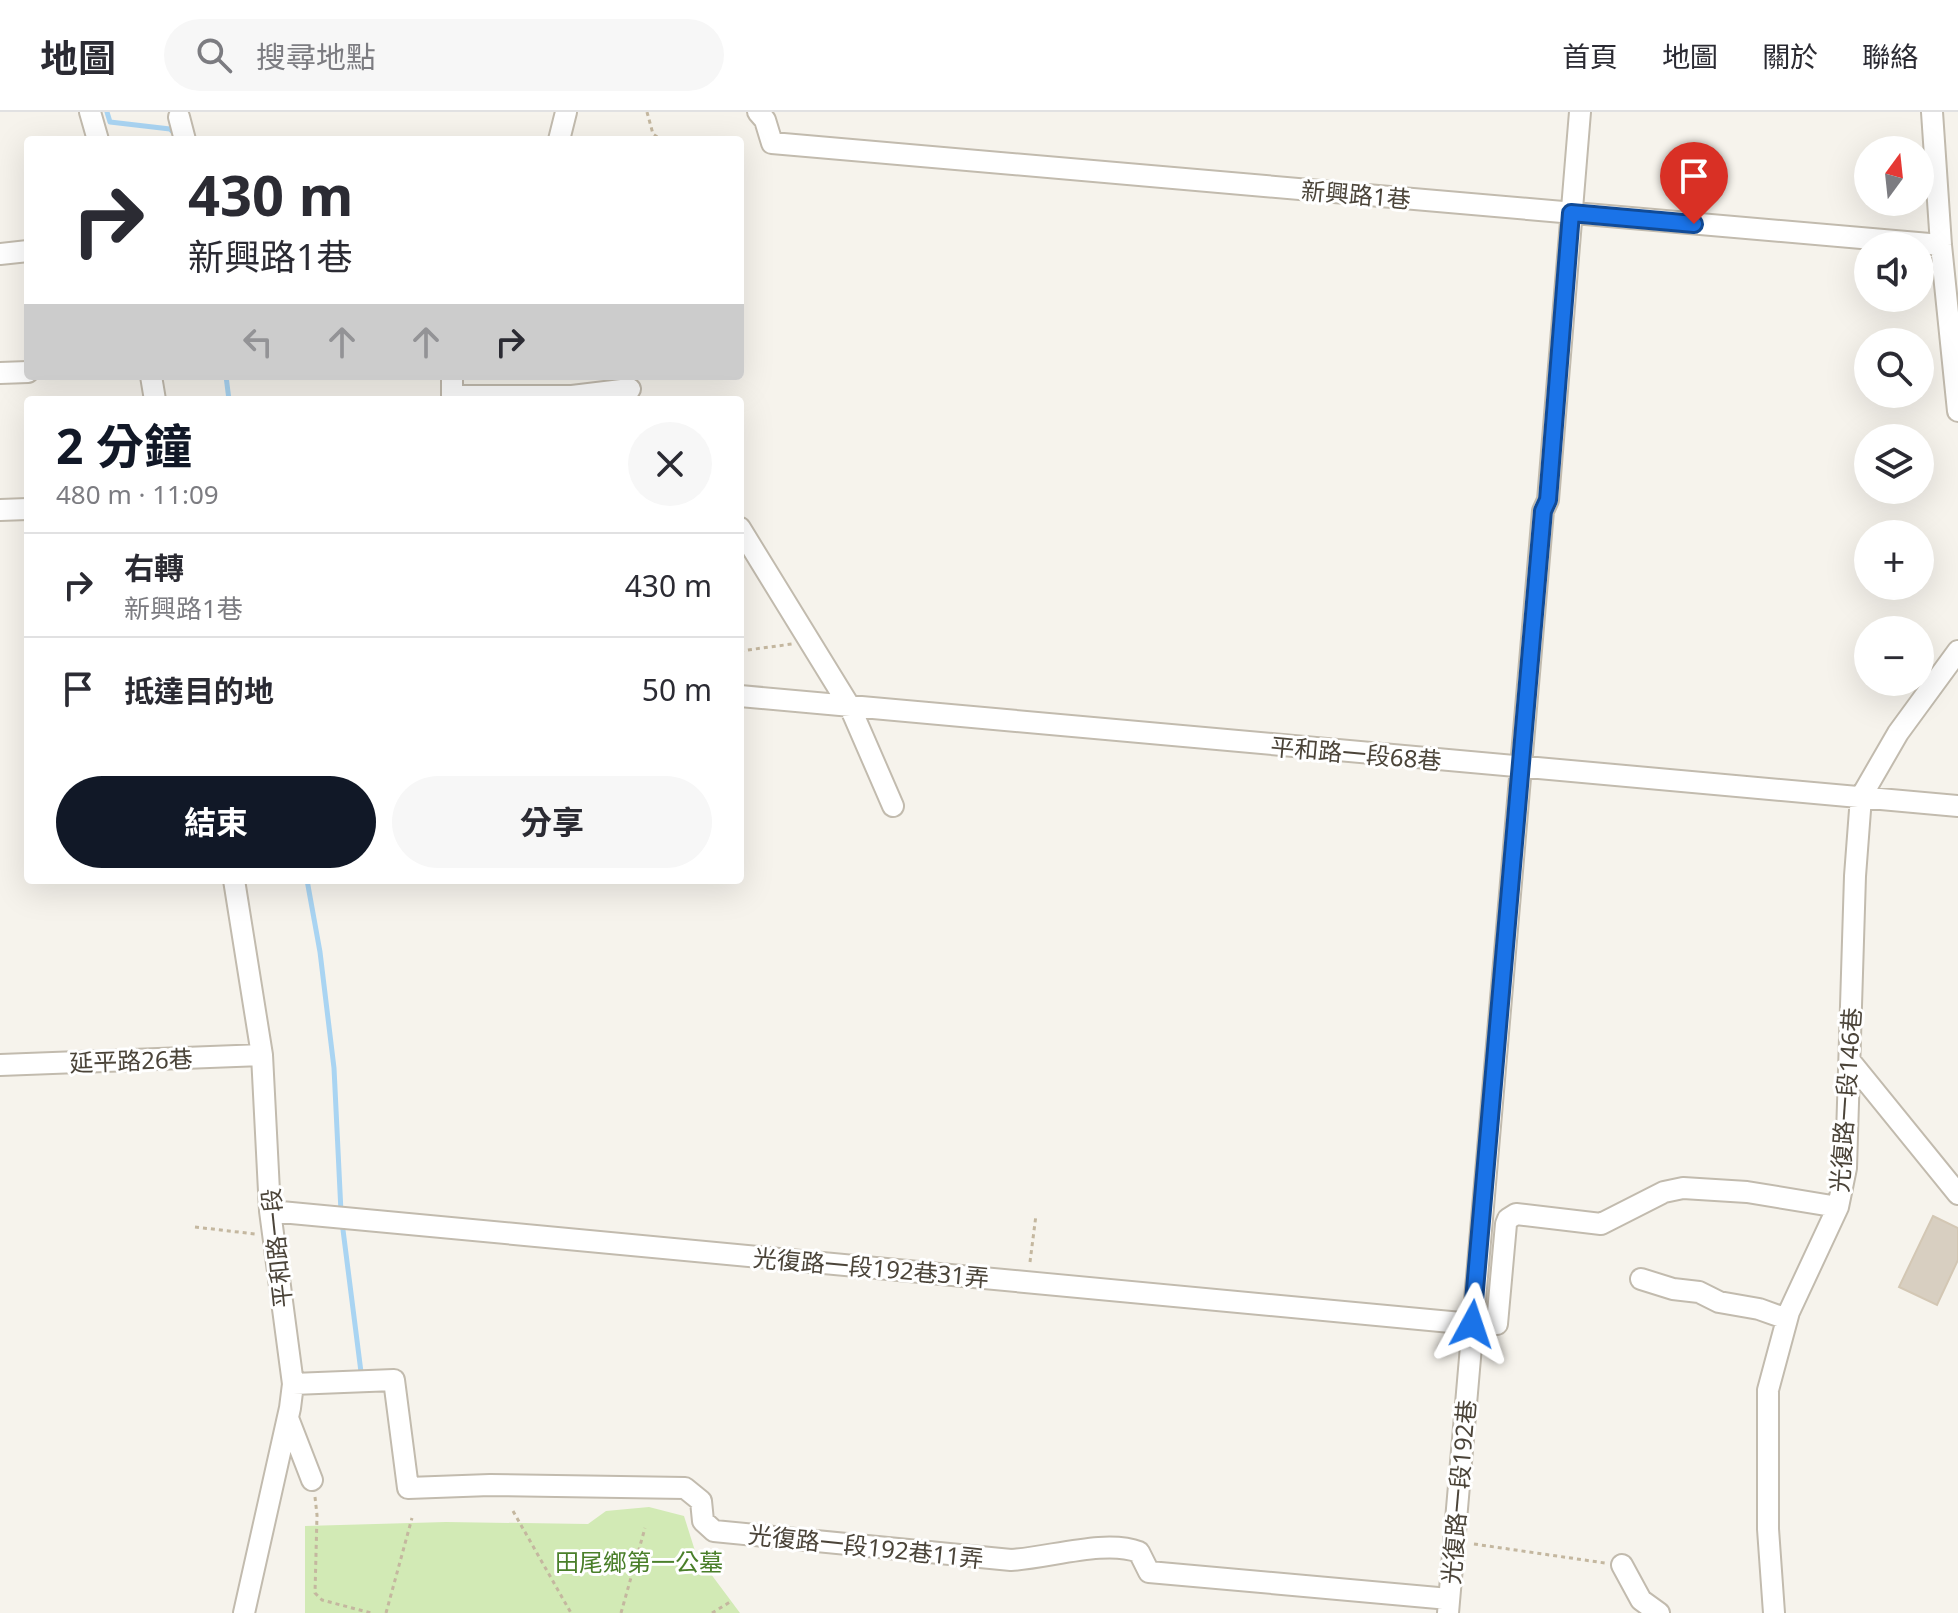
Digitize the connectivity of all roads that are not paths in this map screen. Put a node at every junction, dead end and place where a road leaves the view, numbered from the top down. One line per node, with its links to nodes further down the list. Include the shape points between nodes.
1 (90, 112): 7 (street)
2 (566, 112): 9 (street)
3 (758, 112): 10 (street, 新興路1巷, via 772,143)
4 (1580, 112): 10 (street, 光復路一段192巷)
5 (1932, 112): 11 (street)
6 (179, 117): 8 (street)
7 (97, 136)
8 (184, 136)
9 (560, 136)
10 (1571, 213): 11 (street, 新興路1巷); 27 (street, 光復路一段192巷)
11 (1947, 249): 20 (street)
12 (24, 251): 13 (street)
13 (0, 254)
14 (24, 372): 15 (street)
15 (0, 373)
16 (630, 388): 19 (street)
17 (452, 396): 18 (street)
18 (572, 396)
19 (572, 396)
20 (1958, 411)
21 (24, 509): 22 (street)
22 (0, 510)
23 (744, 535): 26 (street)
24 (1958, 651): 28 (street, 光復路一段146巷, via 1898,733)
25 (744, 696): 26 (street, 平和路一段68巷)
26 (850, 707): 27 (street, 平和路一段68巷); 29 (street)
27 (1520, 768): 28 (street, 平和路一段68巷); 40 (street, 光復路一段192巷)
28 (1861, 797): 30 (street, 平和路一段68巷); 33 (street, 光復路一段146巷)
29 (893, 806)
30 (1958, 806)
31 (235, 884): 32 (street, 平和路一段)
32 (262, 1055): 34 (street, 延平路26巷); 37 (street, 平和路一段)
33 (1850, 1061): 35 (street); 36 (street, 光復路一段146巷, via 1846,1168)
34 (0, 1065)
35 (1958, 1194)
36 (1838, 1207): 39 (street, 光復路一段146巷); 40 (street, via 1683,1188 1601,1224 1516,1214 1506,1224 1497,1324)
37 (270, 1211): 40 (street, 光復路一段192巷31弄); 41 (street, 平和路一段)
38 (1641, 1279): 39 (street)
39 (1787, 1319): 48 (street, 光復路一段146巷, via 1768,1390)
40 (1472, 1324): 45 (street, 光復路一段192巷)
41 (293, 1384): 42 (street, 平和路一段); 45 (street, 光復路一段192巷11弄, via 394,1380 408,1488 685,1488 701,1501 703,1521 714,1531 1011,1560 1129,1548 1139,1552 1149,1572)
42 (288, 1418): 43 (street); 46 (street, 平和路一段)
43 (312, 1480)
44 (1622, 1565): 47 (street, via 1641,1600)
45 (1448, 1606)
46 (244, 1613)
47 (1659, 1613)
48 (1774, 1613)

